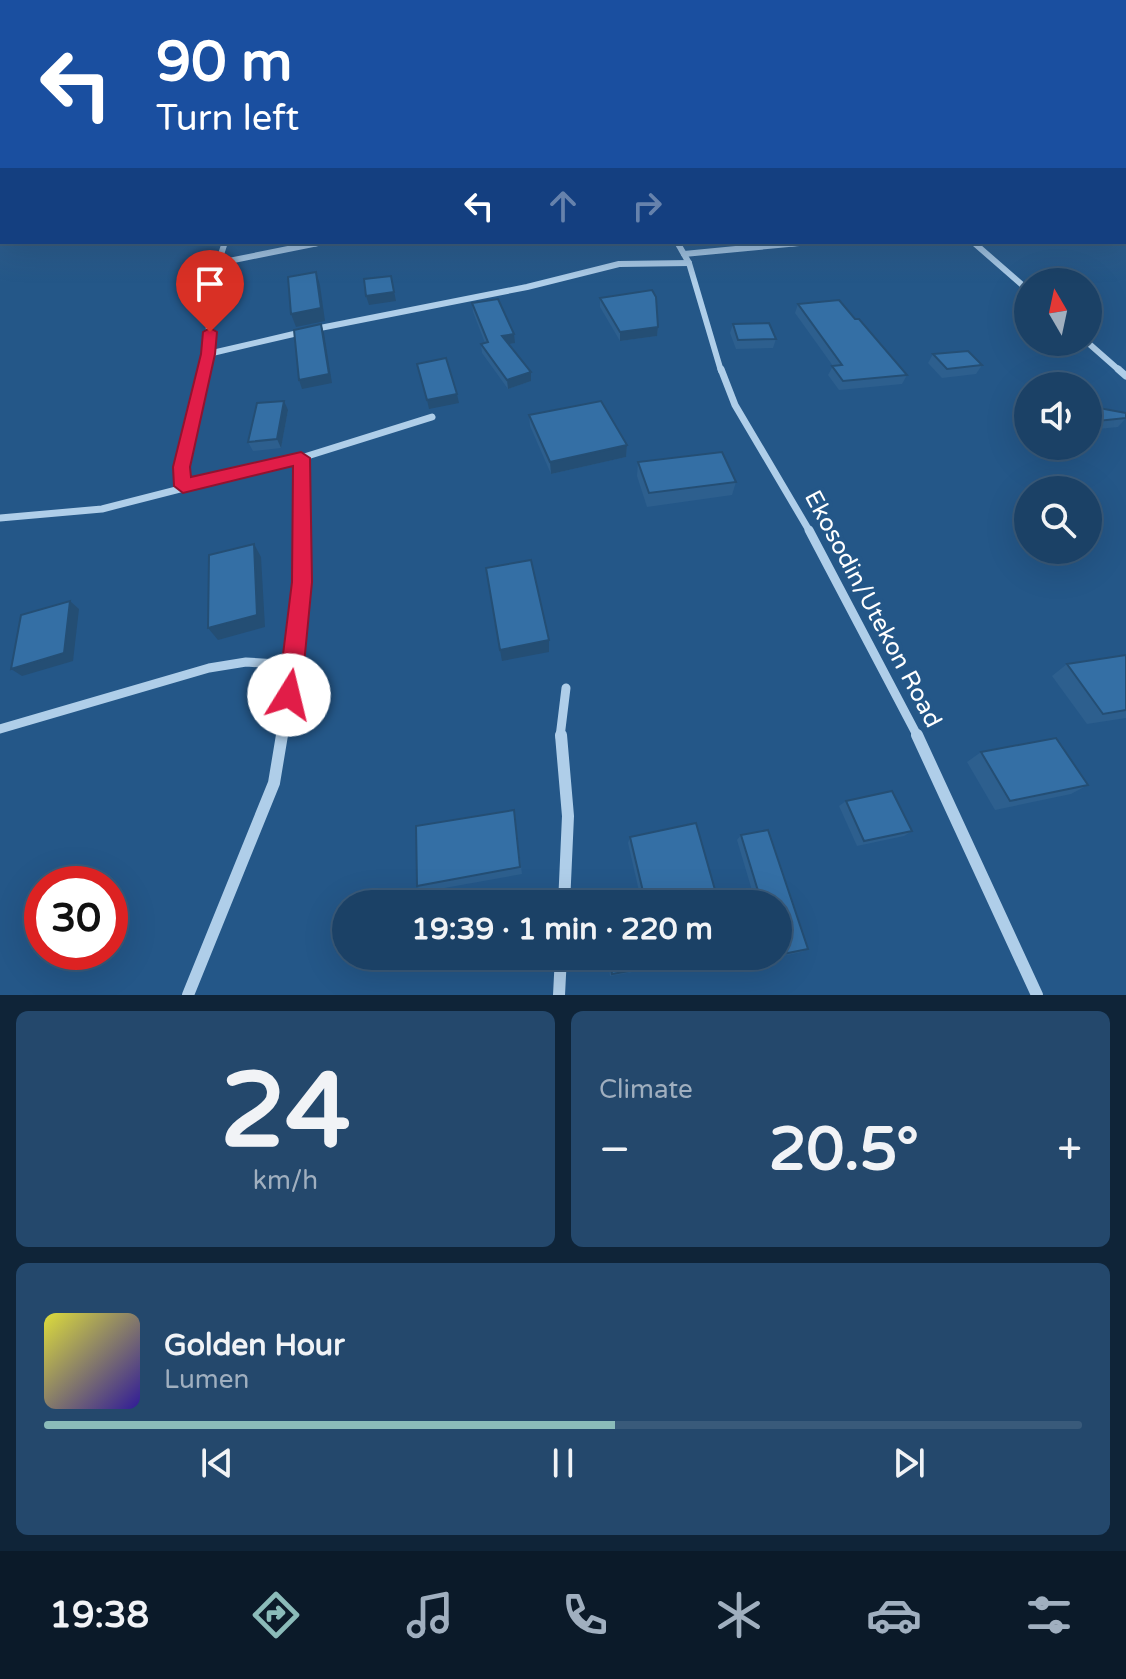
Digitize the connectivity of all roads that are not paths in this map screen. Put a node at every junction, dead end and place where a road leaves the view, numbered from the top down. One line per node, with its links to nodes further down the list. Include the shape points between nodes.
1 (224, 244): 7 (street)
2 (313, 244): 7 (street)
3 (678, 244): 6 (street, Ekosodin/Utekon Road)
4 (794, 244): 6 (street)
5 (975, 244): 8 (street)
6 (686, 258): 9 (street, via 619,264); 23 (street, Ekosodin/Utekon Road, via 735,405 787,489 910,719)
7 (219, 263): 9 (street, via 210,289)
8 (1014, 278)
9 (208, 354): 14 (street, via 181,467)
10 (1102, 355): 11 (street)
11 (1126, 376)
12 (432, 417): 13 (street)
13 (301, 458): 14 (street); 16 (street, via 302,582)
14 (183, 486): 15 (street, via 102,509)
15 (0, 518)
16 (294, 665): 18 (street, via 246,662 209,668); 21 (street, via 274,783)
17 (566, 688): 19 (street, via 560,741 568,816)
18 (0, 729)
19 (565, 890)
20 (560, 970): 22 (street)
21 (188, 995)
22 (559, 995)
23 (1037, 995)

